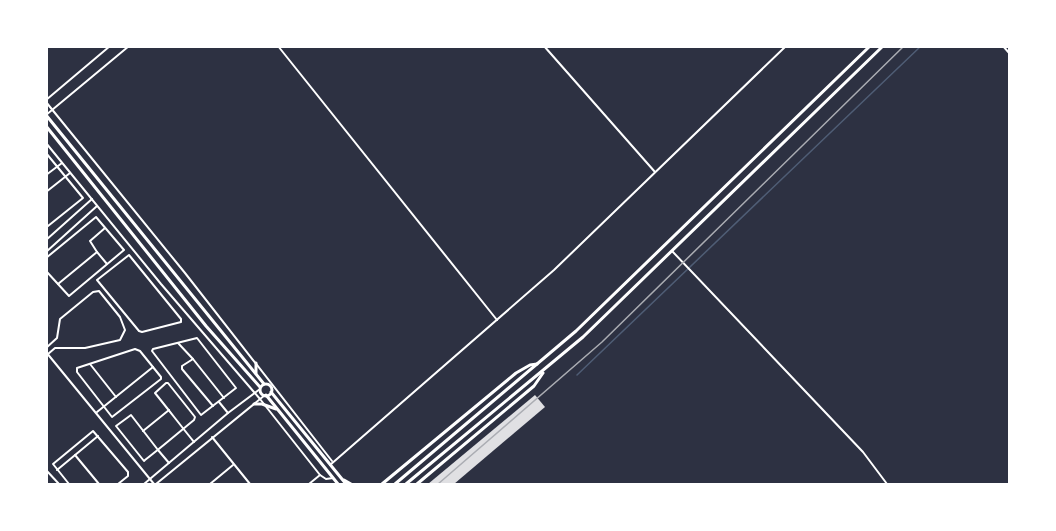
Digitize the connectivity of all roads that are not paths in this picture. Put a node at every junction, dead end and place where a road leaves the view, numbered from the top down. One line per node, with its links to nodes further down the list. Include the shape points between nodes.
1 (110, 46): 10 (street)
2 (129, 46): 11 (street)
3 (278, 46): 39 (street)
4 (544, 46): 18 (street)
5 (786, 46): 18 (street)
6 (870, 46): 45 (main road, via 576,332)
7 (883, 46): 30 (main road)
8 (1002, 46): 9 (street)
9 (1010, 54)
10 (46, 101): 11 (street)
11 (53, 110): 12 (street); 44 (street)
12 (47, 115): 48 (main road)
13 (46, 126): 49 (main road, via 206,326)
14 (46, 143): 16 (street)
15 (46, 153): 17 (street)
16 (62, 163): 17 (street); 19 (street)
17 (58, 166): 20 (street); 21 (street)
18 (655, 172): 39 (street)
19 (70, 173): 21 (street); 23 (street)
20 (46, 175)
21 (66, 176): 22 (street); 25 (street, via 83,198)
22 (46, 192)
23 (92, 199): 24 (street); 27 (street)
24 (97, 206): 28 (street); 31 (street)
25 (46, 225)
26 (105, 228): 29 (street); 32 (street, via 90,241); 33 (street, via 94,218)
27 (46, 240)
28 (128, 243): 29 (street); 37 (street)
29 (123, 248): 34 (street)
30 (672, 251): 47 (main road); 99 (street, via 862,452)
31 (46, 252)
32 (97, 252): 34 (street); 36 (street)
33 (46, 258)
34 (108, 264): 36 (street, via 69,297)
35 (46, 271): 36 (street)
36 (57, 284)
37 (160, 284): 38 (street); 51 (street)
38 (156, 288): 38 (street, via 182,321 142,332 98,280 129,255)
39 (497, 320): 74 (street)
40 (178, 343): 42 (street); 54 (street, via 198,339 236,386); 59 (street, via 152,351 200,415)
41 (47, 351): 41 (street, via 120,340 125,330 120,317 99,291 93,292 60,319 57,338); 63 (street)
42 (193, 359): 54 (street); 59 (street, via 182,369)
43 (90, 363): 46 (street, via 135,349); 53 (street); 60 (street, via 77,370)
44 (256, 363): 48 (main road); 74 (street)
45 (538, 364): 95 (main road, via 516,373); 96 (main road)
46 (153, 367): 53 (street); 60 (street, via 161,378 153,386 114,417)
47 (543, 371): 97 (main road); 98 (main road, via 534,386)
48 (256, 375): 49 (main road)
49 (261, 387): 50 (main road, via 271,386); 51 (street); 52 (main road)
50 (271, 392): 52 (main road); 74 (main road)
51 (255, 393): 55 (street); 64 (street)
52 (266, 395): 55 (street); 62 (main road)
53 (116, 398): 60 (street)
54 (224, 398): 56 (street)
55 (260, 399): 57 (street); 58 (street)
56 (219, 402): 59 (street); 64 (street)
57 (254, 404): 58 (main road); 68 (street)
58 (265, 405): 62 (main road); 77 (street)
59 (213, 406)
60 (104, 407): 63 (street)
61 (169, 410): 65 (street); 65 (street, via 155,391 167,382 195,417); 66 (street)
62 (277, 410): 81 (main road)
63 (96, 413): 79 (street)
64 (228, 413): 69 (street)
65 (184, 429): 69 (street); 70 (street)
66 (143, 431): 70 (street); 70 (street, via 130,415 116,426 144,461)
67 (98, 436): 71 (street); 75 (street, via 91,431 53,464); 86 (street, via 128,472)
68 (212, 437): 73 (street); 80 (street)
69 (194, 442): 72 (street)
70 (158, 450): 72 (street)
71 (75, 455): 75 (street); 85 (street)
72 (169, 463): 79 (street)
73 (234, 464): 82 (street); 91 (street)
74 (332, 464): 78 (main road)
75 (57, 470): 84 (street)
76 (46, 471): 83 (street)
77 (320, 475): 81 (street); 92 (street)
78 (340, 477): 93 (main road); 94 (main road)
79 (150, 480): 87 (street); 88 (street)
80 (160, 481): 88 (street); 89 (street)
81 (336, 482)
82 (216, 483): 90 (street)
83 (59, 484)
84 (69, 484)
85 (99, 484)
86 (118, 484)
87 (144, 484)
88 (155, 484)
89 (163, 484)
90 (210, 484)
91 (250, 484)
92 (309, 484)
93 (346, 484)
94 (351, 484)
95 (382, 484)
96 (395, 484)
97 (406, 484)
98 (417, 484)
99 (887, 484)

